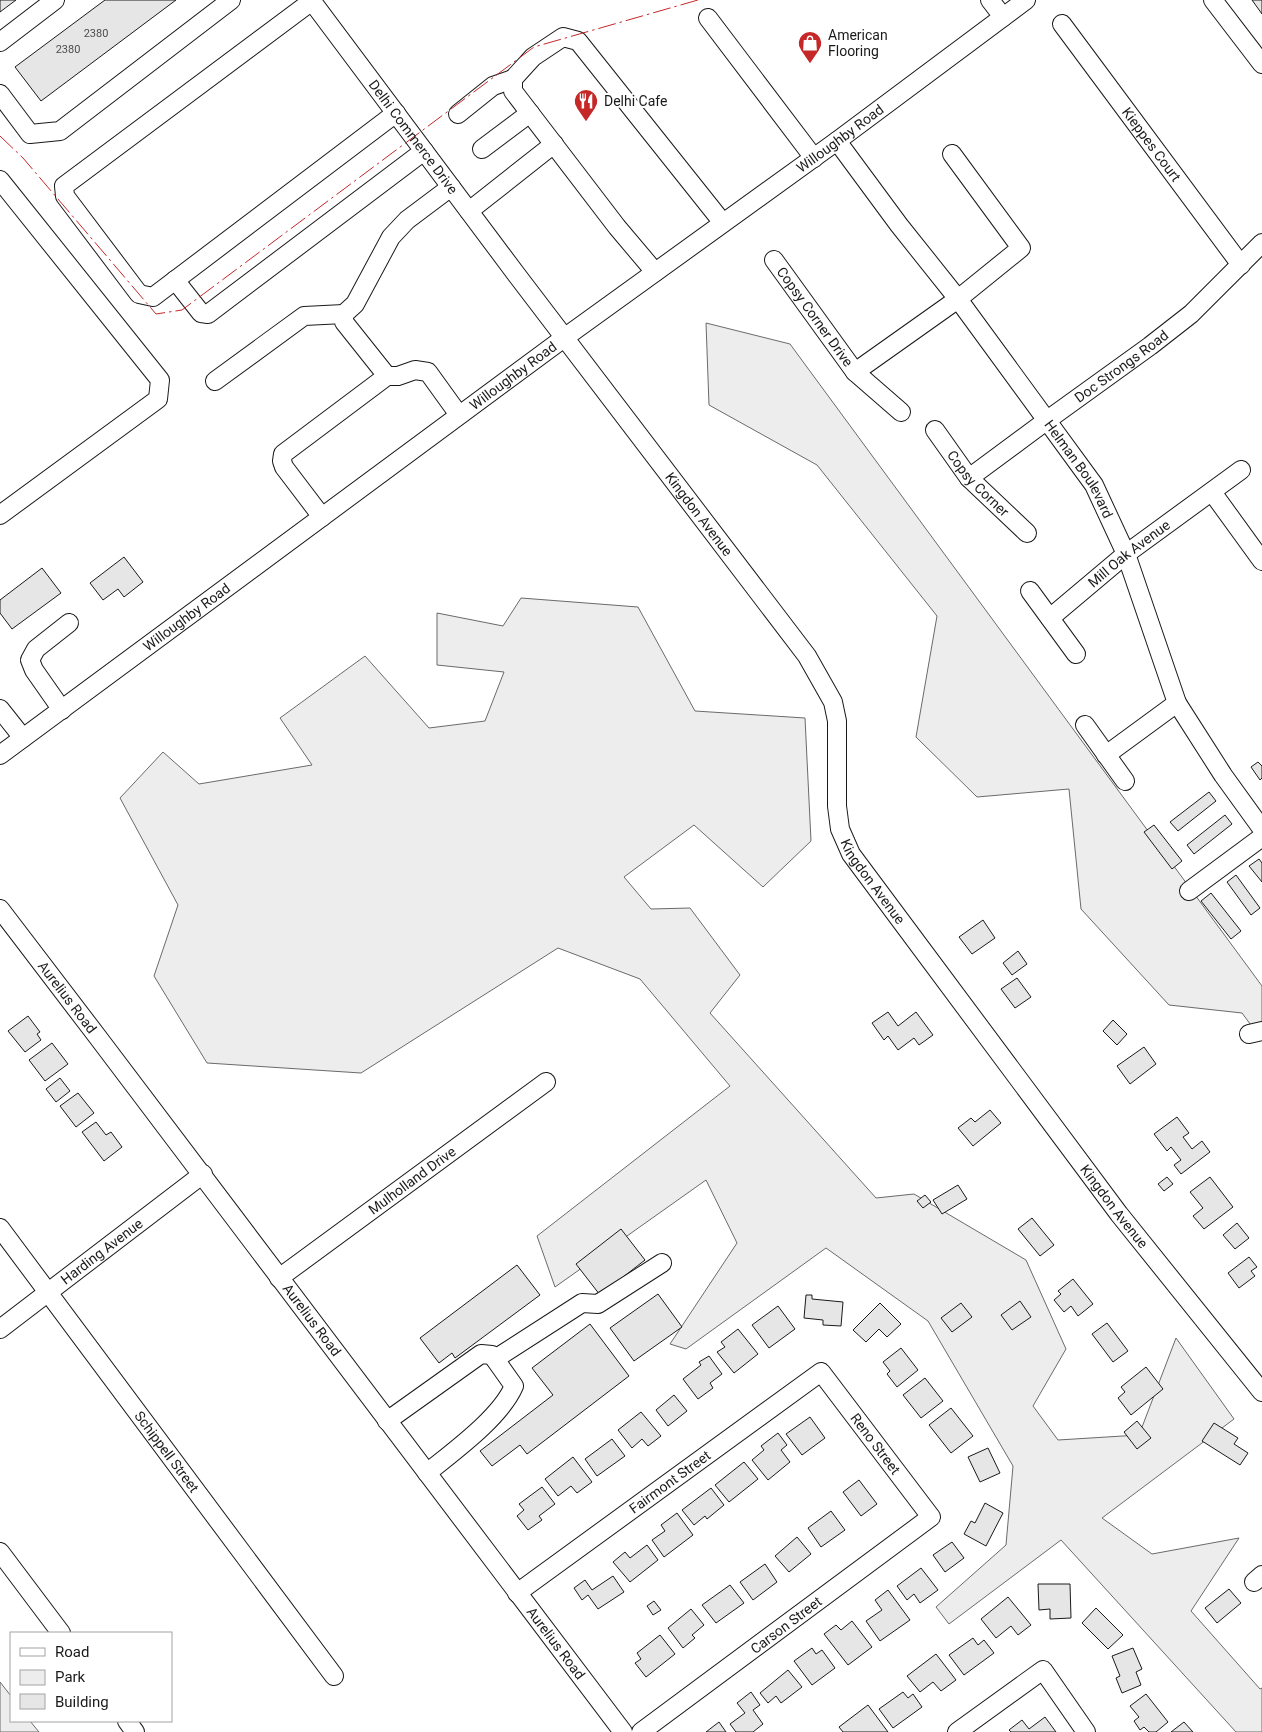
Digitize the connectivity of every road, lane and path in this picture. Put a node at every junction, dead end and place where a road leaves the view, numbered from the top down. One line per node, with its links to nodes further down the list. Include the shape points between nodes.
1 (231, 0): 13 (street, via 60,131 30,134)
2 (990, 0): 8 (street)
3 (1026, 0): 8 (street, Willoughby Road)
4 (1213, 0): 11 (street)
5 (53, 1): 10 (street)
6 (311, 1): 14 (street, Delhi Commerce Drive); 32 (street, via 64,186 64,196 139,294 153,297)
7 (708, 18): 22 (street)
8 (1003, 18): 17 (street, Willoughby Road)
9 (1062, 24): 29 (street, Kieppes Court)
10 (0, 42)
11 (1262, 64)
12 (513, 79): 15 (street, via 513,92); 16 (street, via 493,86); 26 (street, via 533,57 563,37 578,41)
13 (0, 94)
14 (396, 113): 20 (street, Delhi Commerce Drive); 32 (street)
15 (530, 113): 18 (street); 19 (street)
16 (458, 114)
17 (837, 141): 22 (street, Willoughby Road); 33 (street, Helman Boulevard)
18 (554, 144): 25 (street); 30 (street)
19 (482, 149)
20 (424, 151): 24 (street, Delhi Commerce Drive); 32 (street, via 208,314 201,313)
21 (952, 154): 33 (street, Copsy Corner Drive, via 1021,248)
22 (814, 158): 26 (street, Willoughby Road)
23 (0, 180): 46 (street, via 160,380 158,399)
24 (451, 187): 25 (street, Delhi Commerce Drive); 34 (street, via 407,220 391,237 355,304)
25 (469, 211): 31 (street, Delhi Commerce Drive)
26 (723, 223): 30 (street, Willoughby Road)
27 (1262, 243): 29 (street, Doc Strongs Road)
28 (774, 260): 36 (street, Copsy Corner Drive)
29 (1241, 265): 41 (street, Doc Strongs Road, via 1184,320)
30 (655, 272): 35 (street, Willoughby Road)
31 (516, 274): 35 (street, Kingdon Avenue)
32 (175, 280)
33 (958, 299): 36 (street, Copsy Corner Drive); 41 (street, Helman Boulevard)
34 (344, 314): 37 (street, via 344,322); 38 (street, via 304,316)
35 (564, 338): 40 (street, Willoughby Road); 76 (street, Kingdon Avenue, via 807,656 832,702 837,721 837,806 840,829 851,854 1119,1214)
36 (855, 372): 39 (street, Copsy Corner Drive)
37 (387, 376): 40 (street, via 416,370 428,372); 47 (street, via 283,454 284,467)
38 (215, 381)
39 (901, 412)
40 (460, 415): 47 (street, Willoughby Road)
41 (1046, 421): 44 (street, Doc Strongs Road); 49 (street, Helman Boulevard, via 1094,485)
42 (935, 430): 44 (street, Copsy Corner)
43 (1241, 470): 45 (street, Mill Oak Avenue)
44 (969, 478): 48 (street, Copsy Corner)
45 (1212, 492): 49 (street, Mill Oak Avenue); 50 (street)
46 (0, 516)
47 (322, 517): 57 (street, Willoughby Road)
48 (1027, 533)
49 (1126, 554): 52 (street, Mill Oak Avenue); 55 (street, Helman Boulevard)
50 (1262, 561)
51 (1030, 591): 52 (street)
52 (1050, 618): 54 (street)
53 (69, 623): 57 (street, via 36,649 30,660)
54 (1076, 654)
55 (1177, 703): 61 (street); 63 (street, Helman Boulevard)
56 (0, 708): 59 (street)
57 (62, 710): 59 (street, Willoughby Road)
58 (1085, 725): 61 (street)
59 (23, 738): 60 (street, Willoughby Road)
60 (0, 755)
61 (1106, 756): 62 (street)
62 (1125, 781)
63 (1262, 829)
64 (1262, 837): 65 (street)
65 (1189, 891)
66 (0, 909): 68 (street, Aurelius Road)
67 (546, 1082): 71 (street, Mulholland Drive)
68 (203, 1174): 71 (street, Aurelius Road); 72 (street, Harding Avenue)
69 (0, 1228): 72 (street, Schippell Street)
70 (662, 1263): 74 (street, via 598,1304 582,1303)
71 (279, 1278): 77 (street, Aurelius Road)
72 (47, 1293): 73 (street, Harding Avenue); 83 (street, Schippell Street)
73 (0, 1329)
74 (494, 1359): 77 (street, via 492,1355 481,1354); 78 (street, via 514,1386 510,1396 480,1429)
75 (821, 1372): 79 (street, Reno Street); 81 (street, Fairmont Street)
76 (1262, 1392)
77 (387, 1421): 78 (street, Aurelius Road)
78 (427, 1473): 81 (street, Aurelius Road)
79 (931, 1518): 85 (street, Carson Street)
80 (0, 1552): 82 (street)
81 (517, 1593): 84 (street, Aurelius Road)
82 (60, 1632)
83 (334, 1676)
84 (623, 1732)
85 (641, 1732)
86 (957, 1732): 87 (street, via 1043,1670)
87 (1086, 1732)

